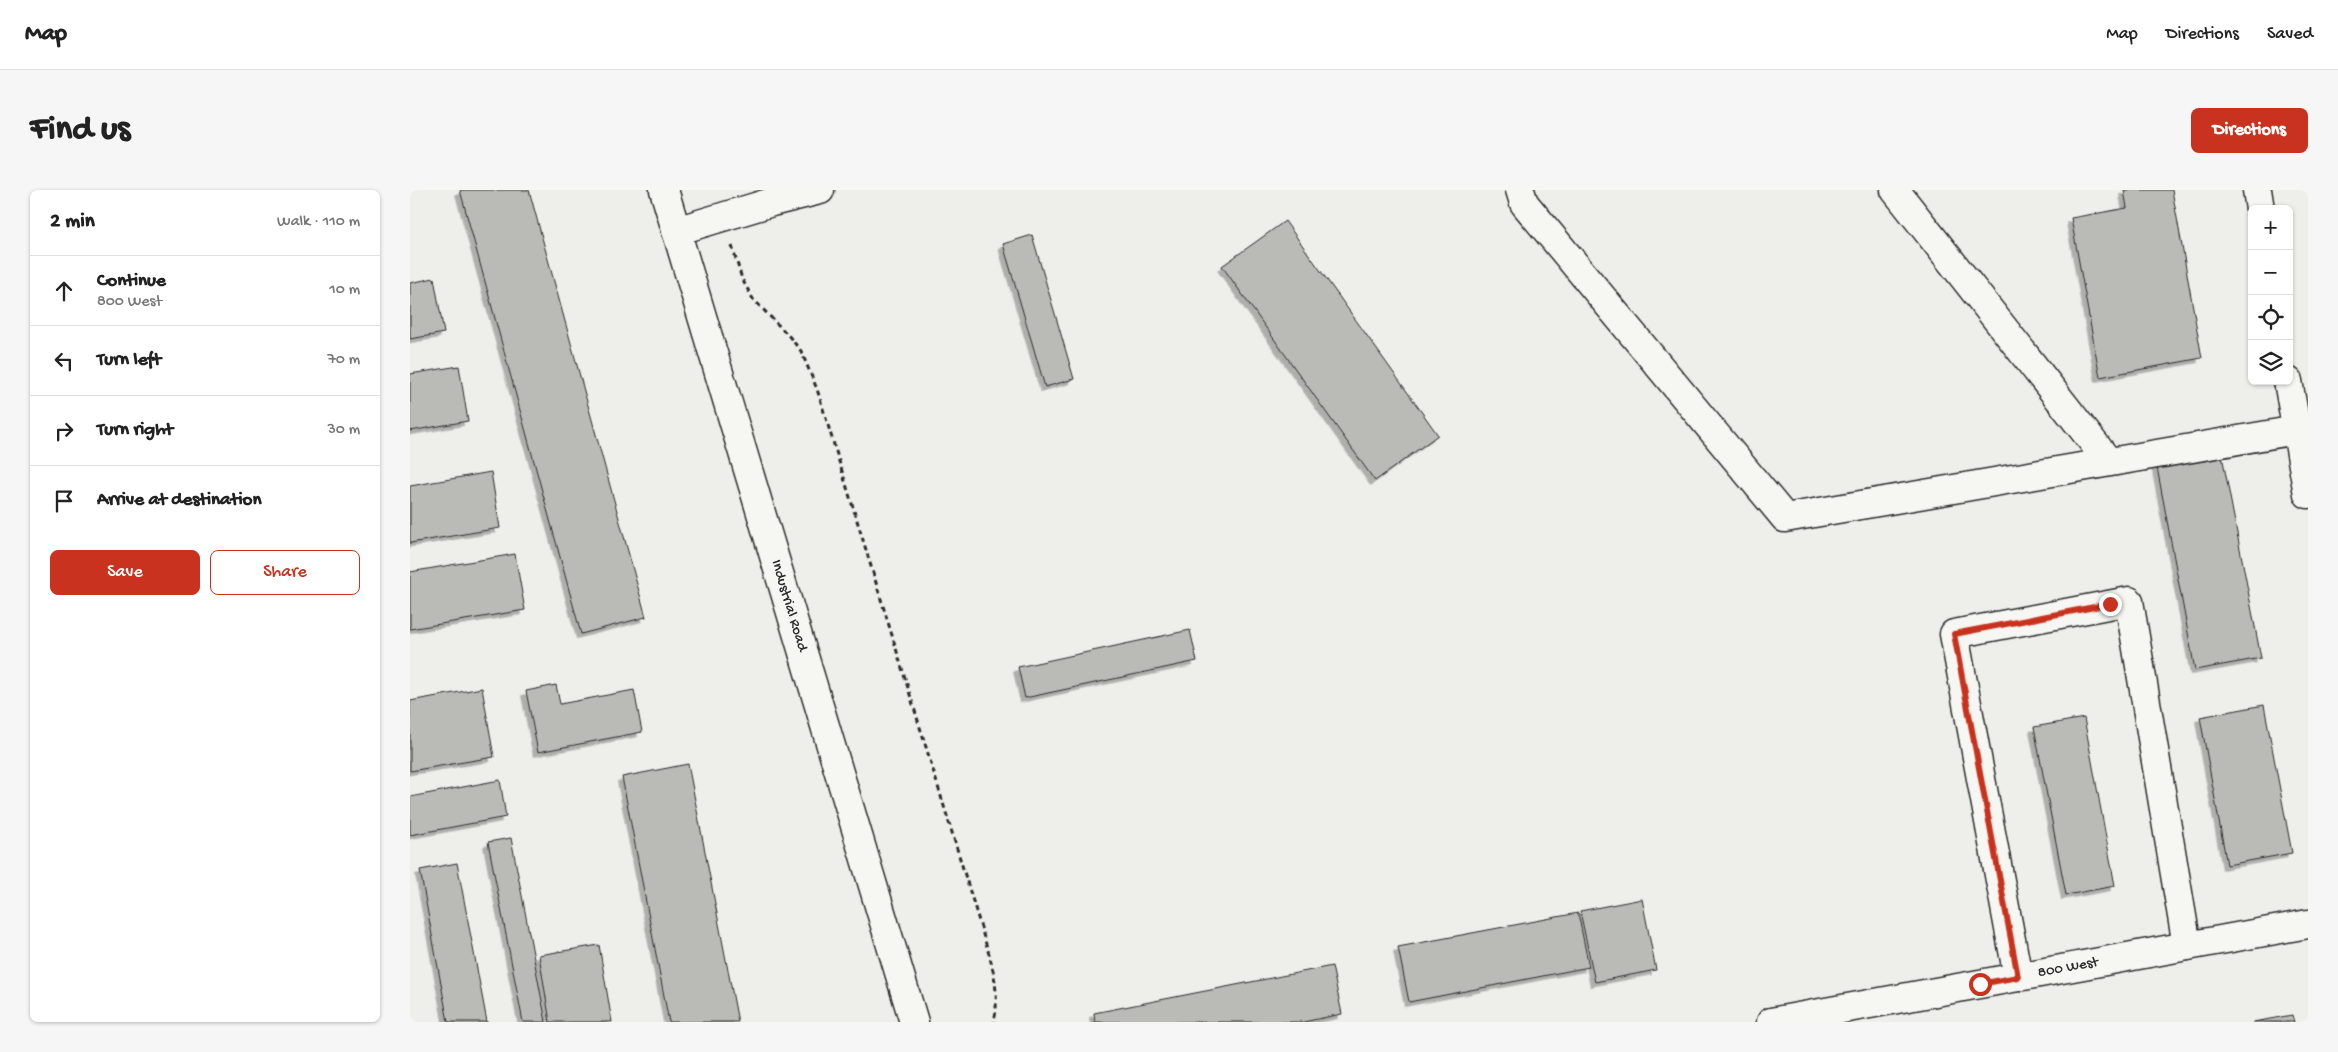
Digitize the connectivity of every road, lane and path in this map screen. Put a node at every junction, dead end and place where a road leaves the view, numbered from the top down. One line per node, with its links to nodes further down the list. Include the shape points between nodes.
1 (664, 190): 7 (street, Industrial Road)
2 (820, 190): 7 (street)
3 (1520, 190): 11 (street, via 1524,203 1785,518)
4 (1895, 190): 11 (street)
5 (2257, 190): 6 (street)
6 (2259, 205)
7 (676, 230): 17 (street, Industrial Road)
8 (740, 271): 18 (path, via 753,299 801,351 817,388 995,977)
9 (2289, 385): 10 (street)
10 (2302, 429): 11 (street); 12 (street)
11 (2108, 461)
12 (2308, 494)
13 (2308, 924): 14 (street, 800 West)
14 (2187, 946): 15 (street, 800 West); 15 (street, via 2129,601 1954,634)
15 (2018, 977): 16 (street, 800 West)
16 (1809, 1019): 19 (street, 800 West)
17 (914, 1022)
18 (994, 1022)
19 (1771, 1022)

